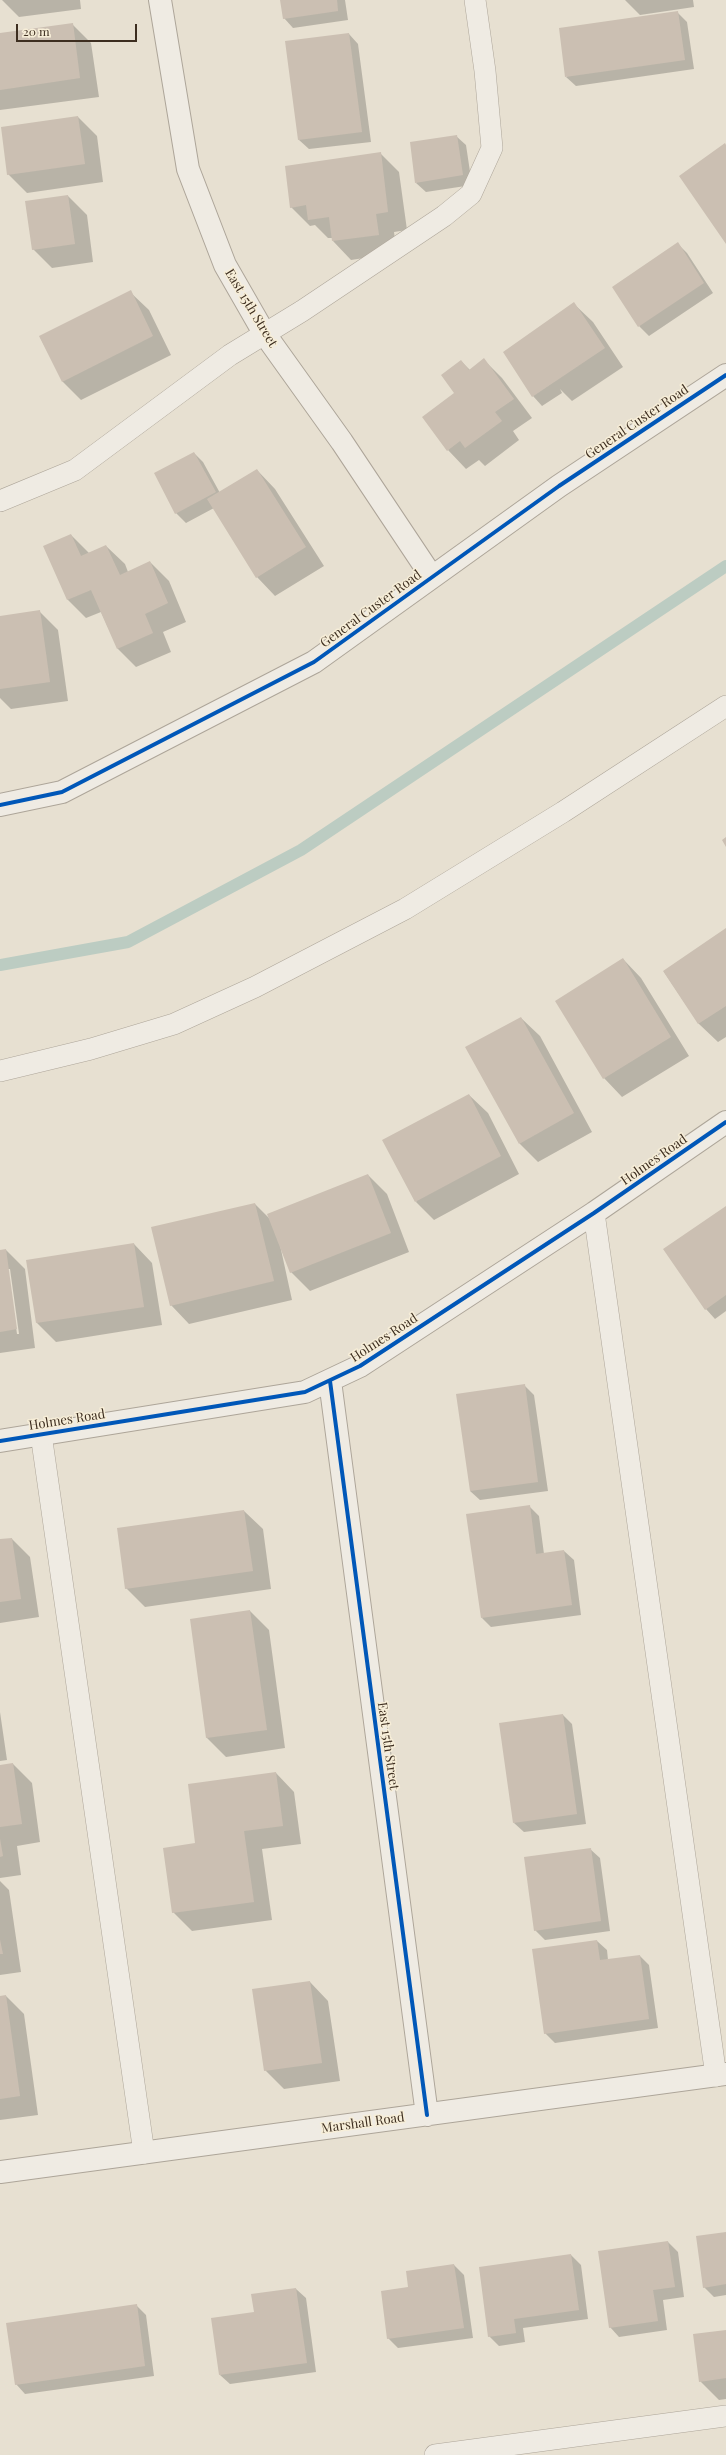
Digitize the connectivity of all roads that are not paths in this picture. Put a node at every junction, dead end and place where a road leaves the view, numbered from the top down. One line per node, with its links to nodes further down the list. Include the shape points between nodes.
1 (160, 0): 3 (street, East 15th Street, via 188,169 225,266)
2 (475, 0): 3 (lane, via 492,148 471,194 431,225 302,311)
3 (264, 333): 5 (lane, via 230,354 75,470); 6 (street, East 15th Street, via 342,442)
4 (726, 375): 6 (street, General Custer Road, via 559,486)
5 (0, 501)
6 (432, 577): 8 (street, General Custer Road, via 314,662 62,792)
7 (726, 706): 9 (lane, via 563,812 405,909 256,987 174,1024 91,1049)
8 (0, 805)
9 (0, 1071)
10 (726, 1122): 11 (street, Holmes Road)
11 (594, 1213): 12 (street, Holmes Road, via 360,1366); 15 (lane)
12 (330, 1381): 13 (street, Holmes Road, via 305,1392); 16 (street, East 15th Street)
13 (41, 1434): 14 (street, Holmes Road); 17 (lane)
14 (0, 1441)
15 (721, 2075): 16 (street, Marshall Road)
16 (427, 2115): 17 (street, Marshall Road)
17 (144, 2153): 18 (street, Marshall Road)
18 (0, 2172)
19 (726, 2416): 20 (lane)
20 (435, 2455)

